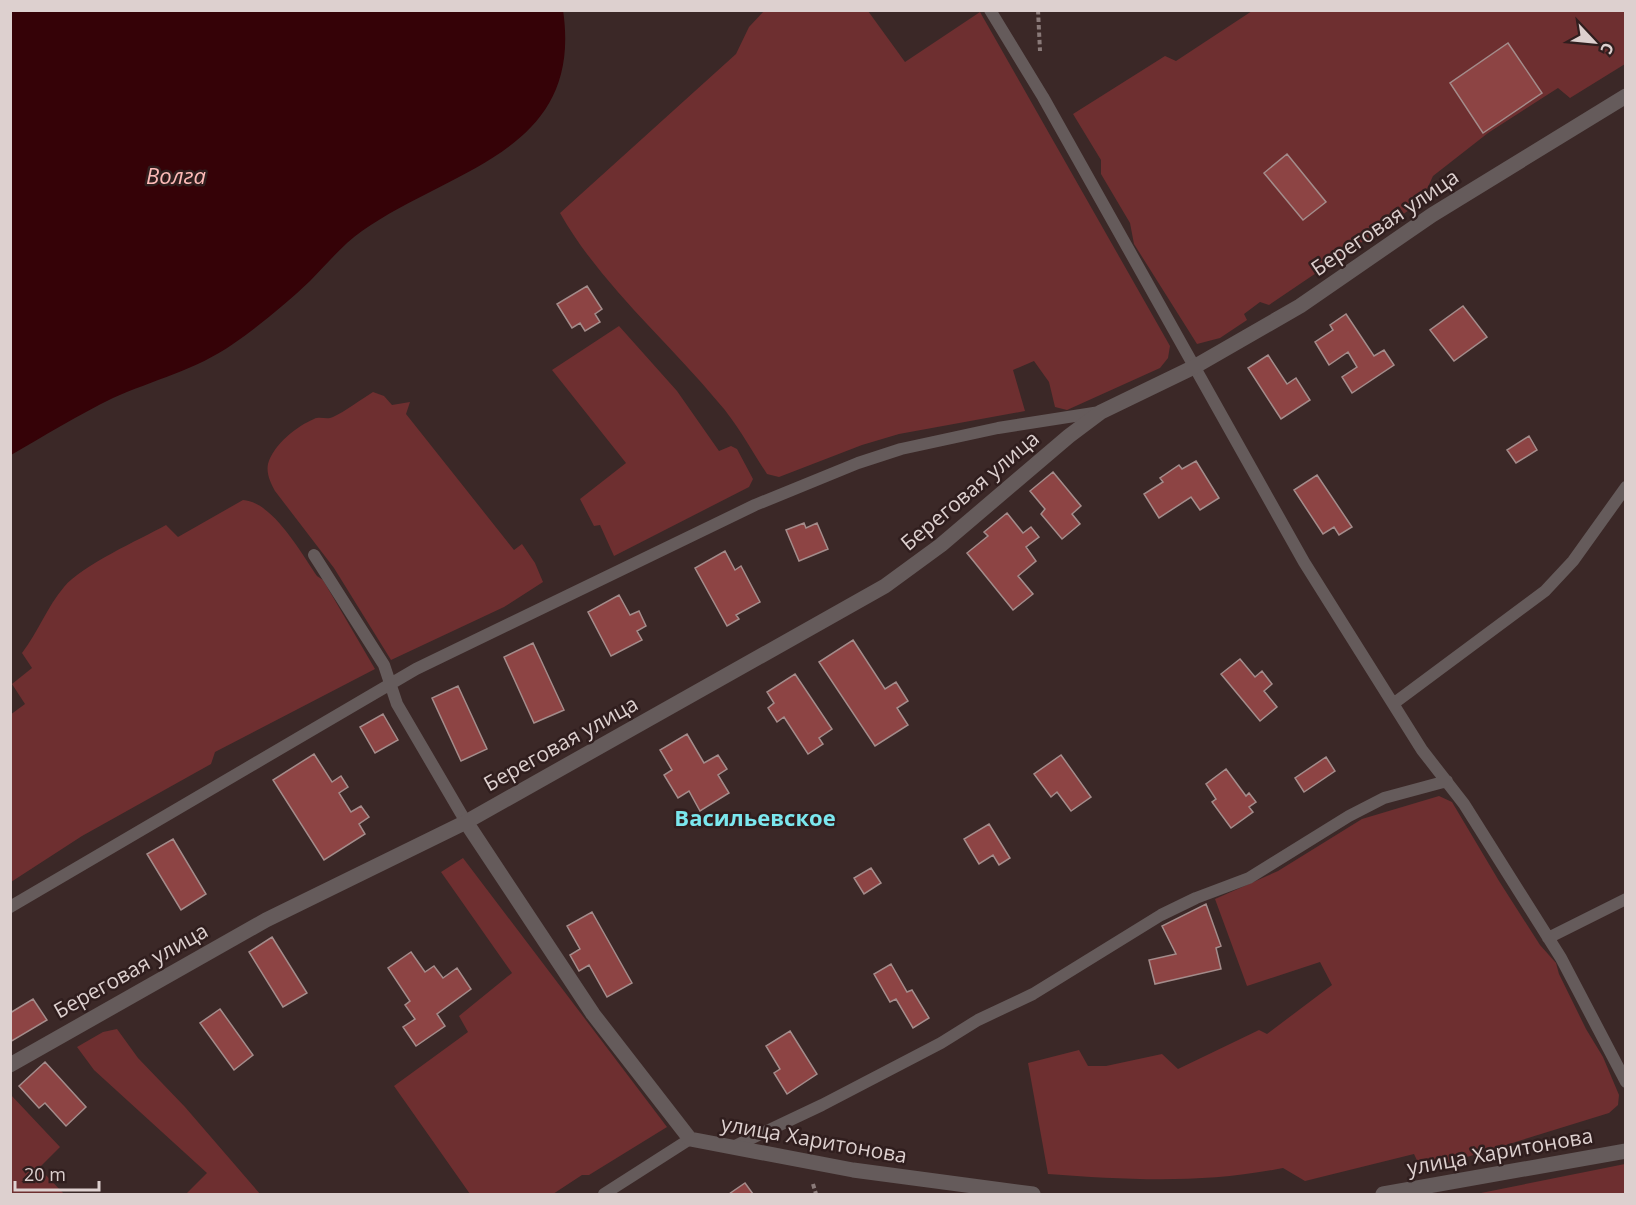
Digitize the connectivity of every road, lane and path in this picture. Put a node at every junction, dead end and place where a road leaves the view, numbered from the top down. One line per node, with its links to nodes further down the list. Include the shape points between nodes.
1 (990, 10): 3 (lane)
2 (1626, 96): 3 (street, Береговая улица, via 1432,215 1300,306)
3 (1194, 367): 4 (street, Береговая улица); 8 (lane, via 1304,562)
4 (1101, 412): 7 (lane, Береговая улица, via 988,430 858,463 755,505 416,669); 10 (street, Береговая улица, via 941,545 885,586)
5 (1626, 487): 8 (lane, via 1573,561 1545,591)
6 (314, 555): 7 (lane, via 384,665)
7 (391, 685): 10 (lane, via 397,704); 12 (lane, Береговая улица)
8 (1393, 704): 9 (lane)
9 (1447, 782): 13 (lane); 17 (lane, via 1384,798 1249,878 1161,915 1033,994 822,1105)
10 (466, 822): 14 (street, Береговая улица, via 266,920); 16 (street, via 594,1014)
11 (1626, 899): 13 (lane)
12 (10, 907)
13 (1548, 938): 15 (lane)
14 (10, 1065)
15 (1626, 1082)
16 (690, 1138): 17 (street, улица Харитонова); 19 (lane, улица Харитонова)
17 (733, 1147): 20 (street, улица Харитонова, via 853,1170)
18 (1626, 1151): 21 (street, улица Харитонова)
19 (604, 1194)
20 (1033, 1194)
21 (1383, 1194)

